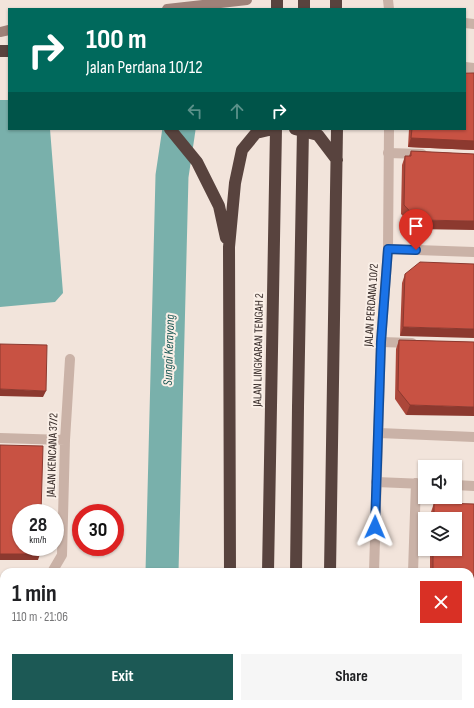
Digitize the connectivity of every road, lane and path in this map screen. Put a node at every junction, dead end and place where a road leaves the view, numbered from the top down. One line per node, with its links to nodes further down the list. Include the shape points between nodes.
1 (247, 0): 2 (street)
2 (176, 8)
3 (171, 130): 13 (highway, via 197,162 219,206)
4 (270, 130): 13 (highway, via 256,133 242,150 235,183)
5 (275, 130): 30 (highway, JALAN LINGKARAN TENGAH 2)
6 (299, 130): 12 (highway, via 318,135)
7 (303, 130): 31 (highway, bridge)
8 (337, 130): 12 (highway)
9 (389, 130): 10 (street, JALAN PERDANA 10/2)
10 (388, 153): 11 (street); 14 (street, JALAN PERDANA 10/2)
11 (435, 155)
12 (337, 160): 32 (highway)
13 (229, 248): 29 (highway)
14 (388, 249): 15 (street); 16 (street, JALAN PERDANA 10/2)
15 (474, 252)
16 (381, 342): 17 (street); 19 (street, JALAN PERDANA 10/2)
17 (420, 343)
18 (70, 359): 22 (street, JALAN KENCANA 37/2)
19 (379, 433): 20 (street); 23 (street, JALAN PERDANA 10/2)
20 (474, 437)
21 (0, 438): 22 (street)
22 (65, 440): 28 (street, JALAN KENCANA 37/2, via 62,555)
23 (376, 482): 24 (street); 33 (street, JALAN PERDANA 10/2)
24 (418, 483)
25 (462, 485): 26 (street)
26 (474, 486)
27 (418, 504): 34 (street)
28 (54, 568)
29 (230, 568)
30 (268, 568)
31 (296, 568)
32 (330, 568)
33 (374, 568)
34 (413, 568)

